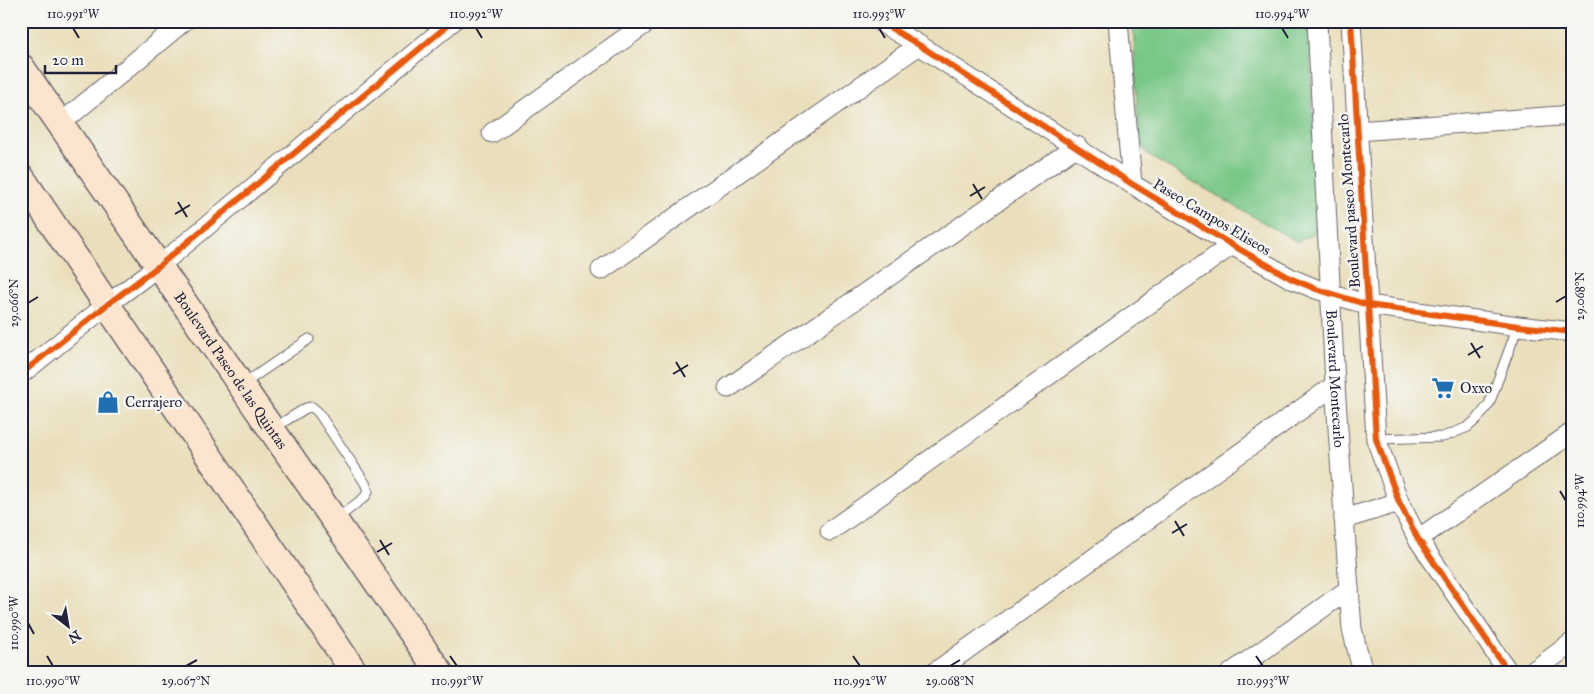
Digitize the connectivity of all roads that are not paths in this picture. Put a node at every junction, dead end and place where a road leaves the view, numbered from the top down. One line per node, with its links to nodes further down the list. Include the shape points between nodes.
1 (184, 21): 11 (street)
2 (453, 21): 18 (street)
3 (649, 21): 13 (street)
4 (879, 21): 8 (street, Paseo Campos Eliseos)
5 (1118, 21): 16 (street)
6 (1317, 21): 20 (street, Boulevard Montecarlo)
7 (1351, 21): 12 (street, Boulevard paseo Montecarlo)
8 (919, 45): 14 (street, Paseo Campos Eliseos); 19 (street)
9 (21, 67): 11 (main road, Boulevard Paseo de las Quintas)
10 (1573, 115): 12 (street)
11 (60, 124): 18 (main road, Boulevard Paseo de las Quintas)
12 (1357, 131): 22 (street, Boulevard paseo Montecarlo)
13 (492, 133)
14 (1076, 146): 16 (street, Paseo Campos Eliseos); 29 (street)
15 (21, 177): 21 (main road)
16 (1132, 184): 17 (street, Paseo Campos Eliseos)
17 (1232, 245): 20 (street, Paseo Campos Eliseos, via 1292,279); 36 (street)
18 (160, 265): 21 (street); 27 (main road, Boulevard Paseo de las Quintas)
19 (601, 270)
20 (1331, 293): 22 (street, Paseo Campos Eliseos); 28 (street, Boulevard Montecarlo)
21 (108, 304): 26 (street); 40 (main road)
22 (1368, 305): 23 (street, Paseo Campos Eliseos); 32 (street, Boulevard paseo Montecarlo)
23 (1518, 326): 24 (street, Paseo Campos Eliseos); 32 (lane, via 1489,404 1468,427 1443,437)
24 (1573, 332)
25 (309, 339): 27 (lane)
26 (21, 374)
27 (242, 385): 30 (main road, Boulevard Paseo de las Quintas)
28 (1335, 385): 34 (street, Boulevard Montecarlo); 42 (street)
29 (728, 388)
30 (272, 428): 35 (main road, Boulevard Paseo de las Quintas); 35 (lane, via 306,408 312,407 318,412 368,491 365,497)
31 (1573, 432): 37 (street)
32 (1376, 439): 33 (street, Boulevard paseo Montecarlo)
33 (1398, 502): 34 (street); 37 (street, Boulevard paseo Montecarlo)
34 (1344, 519): 38 (street, Boulevard Montecarlo)
35 (335, 520): 41 (main road, Boulevard Paseo de las Quintas)
36 (830, 531)
37 (1418, 539): 45 (street, Boulevard paseo Montecarlo)
38 (1349, 589): 43 (street); 44 (street, Boulevard Montecarlo, via 1352,629)
39 (1573, 642): 46 (street)
40 (355, 673)
41 (440, 673)
42 (934, 673)
43 (1231, 673)
44 (1363, 673)
45 (1509, 673)
46 (1531, 673)

